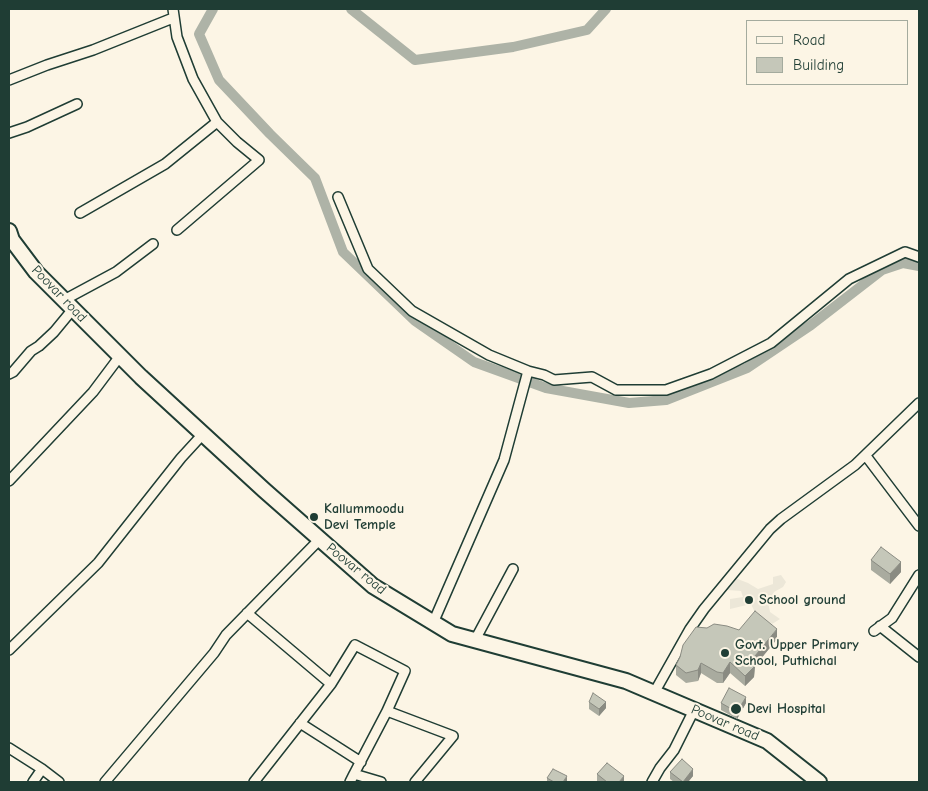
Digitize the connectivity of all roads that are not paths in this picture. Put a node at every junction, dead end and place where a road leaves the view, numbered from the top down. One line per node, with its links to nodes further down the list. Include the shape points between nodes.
1 (173, 13): 2 (street, via 93,50); 4 (street, via 177,36 193,80)
2 (9, 80)
3 (77, 104): 5 (street)
4 (217, 122): 7 (street, via 165,164); 8 (street, via 259,160)
5 (9, 133)
6 (338, 197): 14 (street, via 368,269 412,311)
7 (80, 213)
8 (177, 230)
9 (9, 231): 12 (main road, Poovar road, via 36,272)
10 (153, 244): 12 (street)
11 (919, 257): 14 (street, via 905,252 849,279 771,343 711,374 666,390 616,390 592,377 554,380)
12 (69, 305): 13 (main road, Poovar road); 15 (street, via 54,332)
13 (120, 356): 17 (main road, Poovar road); 19 (street, via 93,392)
14 (528, 372): 25 (street, via 504,460)
15 (9, 374)
16 (919, 403): 18 (street)
17 (204, 434): 21 (main road, Poovar road); 27 (street, via 181,458 98,563)
18 (866, 456): 20 (street); 30 (street, via 770,529 695,622)
19 (9, 480)
20 (919, 526)
21 (320, 539): 24 (street); 25 (main road, Poovar road, via 372,586)
22 (513, 569): 26 (street)
23 (919, 575): 28 (street, via 892,618 877,628)
24 (247, 613): 29 (street); 40 (street)
25 (433, 623): 26 (main road, Poovar road, via 452,634)
26 (475, 640): 30 (main road, Poovar road, via 626,681)
27 (9, 650)
28 (919, 657)
29 (331, 684): 32 (street, via 355,645 404,671); 33 (street)
30 (654, 693): 31 (main road, Poovar road)
31 (694, 710): 44 (street, via 674,750); 45 (main road, Poovar road, via 766,741)
32 (387, 711): 35 (street); 43 (street, via 453,736)
33 (300, 723): 35 (street); 41 (street)
34 (9, 748): 36 (street)
35 (361, 762): 37 (street)
36 (42, 769): 38 (street); 39 (street)
37 (352, 778): 42 (street)
38 (33, 782)
39 (59, 782)
40 (105, 782)
41 (254, 782)
42 (380, 782)
43 (415, 782)
44 (652, 782)
45 (818, 782)

